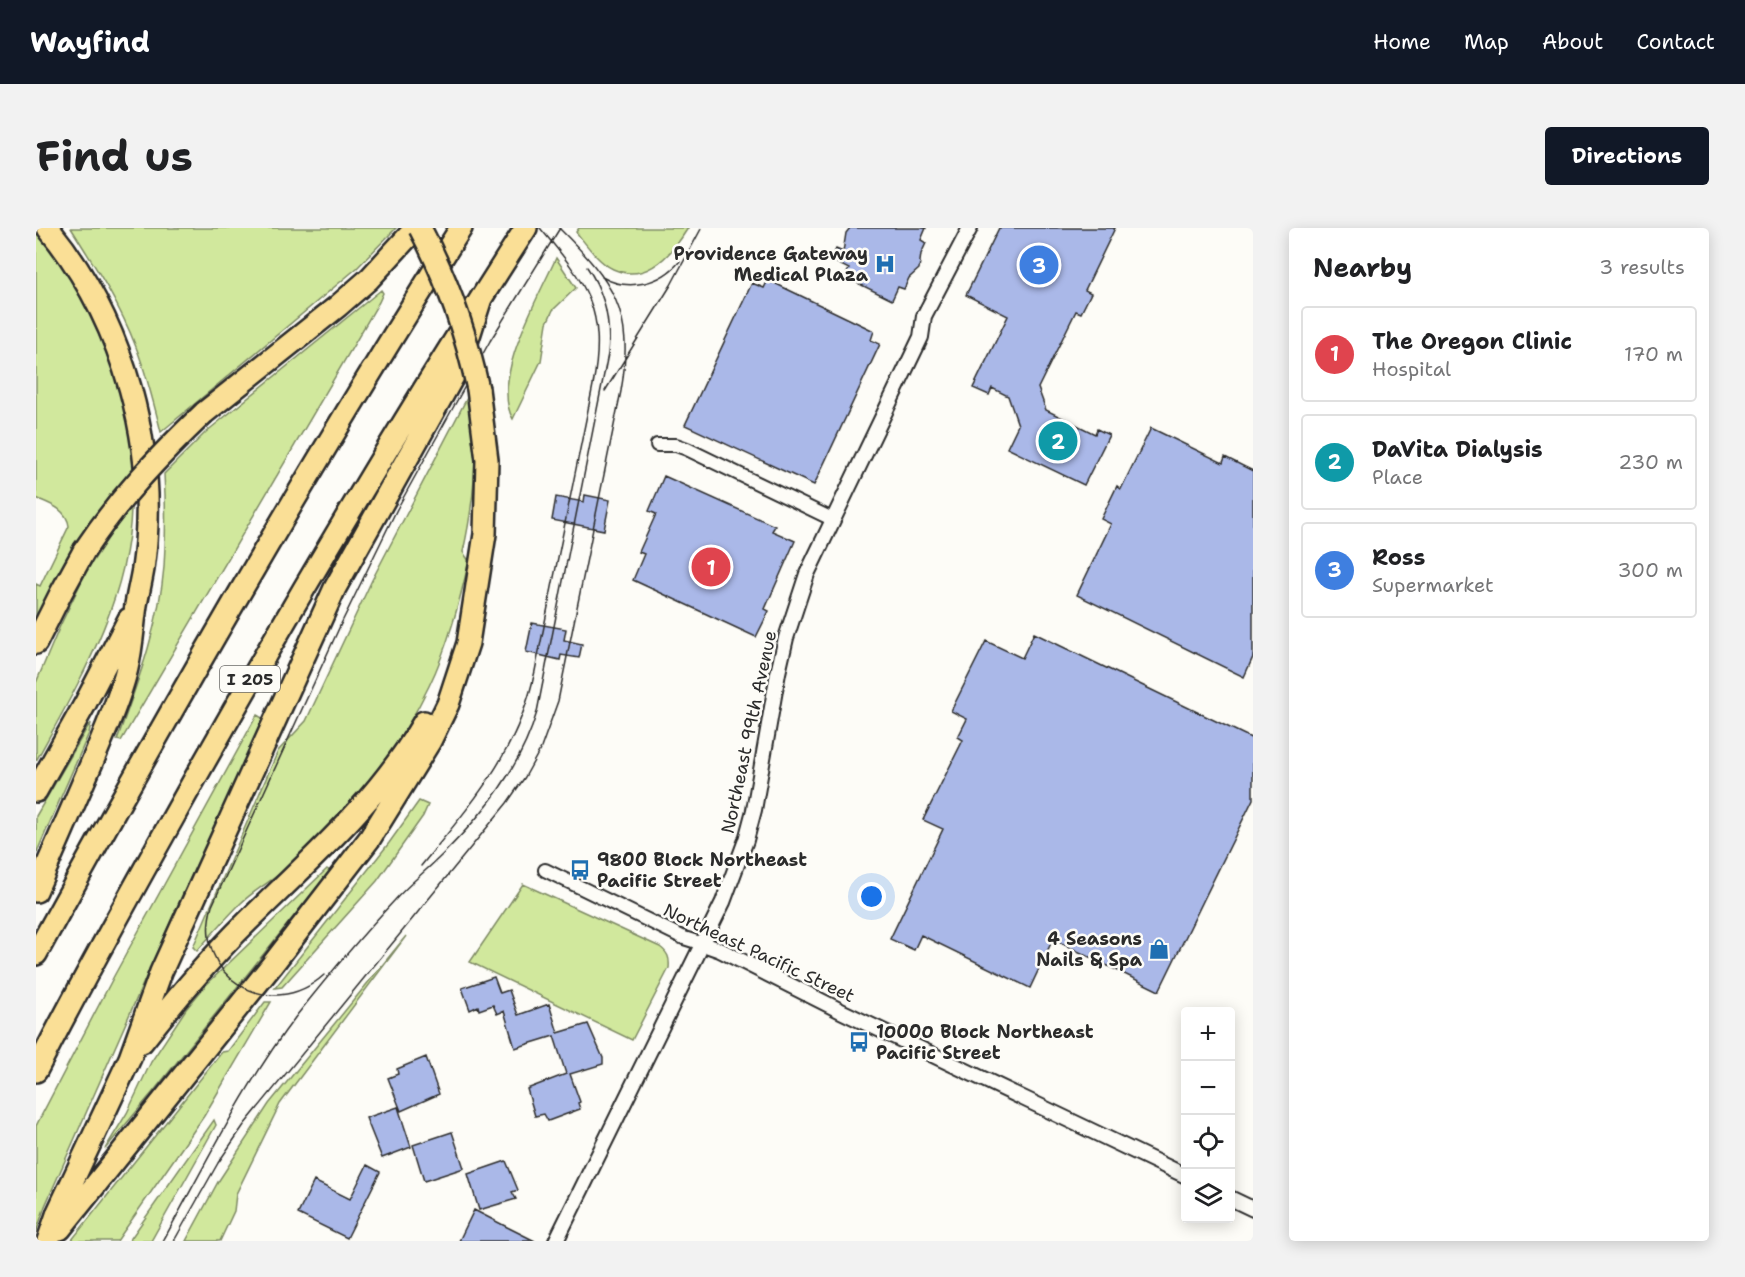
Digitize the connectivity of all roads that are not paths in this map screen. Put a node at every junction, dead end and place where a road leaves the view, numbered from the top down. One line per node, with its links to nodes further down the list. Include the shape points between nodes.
1 (48, 228): 10 (highway, via 83,277 104,317 117,346 137,416 145,464 146,534)
2 (418, 228): 9 (highway, bridge, via 434,254 458,313 478,389 487,472 485,534); 11 (highway, bridge, via 339,306 204,413 134,483 84,551)
3 (461, 228): 16 (highway, I 205, via 248,578)
4 (526, 228): 6 (highway, I 205)
5 (970, 228): 8 (street, Northeast 99th Avenue, via 924,316 921,337)
6 (481, 298): 17 (highway, via 460,364 335,588 161,972); 18 (highway, I 205, via 250,679 112,925)
7 (657, 445): 8 (street, via 687,449)
8 (832, 519): 15 (street, Northeast 99th Avenue, via 807,574 786,638 746,840)
9 (475, 603): 17 (highway, via 429,713 392,771 347,825 208,961); 22 (highway, via 468,643 448,704 430,741 370,838)
10 (136, 605): 12 (highway); 14 (highway, via 119,694)
11 (36, 643)
12 (36, 791)
13 (545, 870): 15 (street, Northeast Pacific Street)
14 (36, 891)
15 (703, 944): 19 (street, Northeast Pacific Street); 23 (street, Northeast 99th Avenue)
16 (36, 954)
17 (130, 1058): 22 (highway, via 58,1212)
18 (36, 1071)
19 (1181, 1174)
20 (1235, 1200): 21 (street)
21 (1253, 1209)
22 (49, 1241)
23 (556, 1241)

